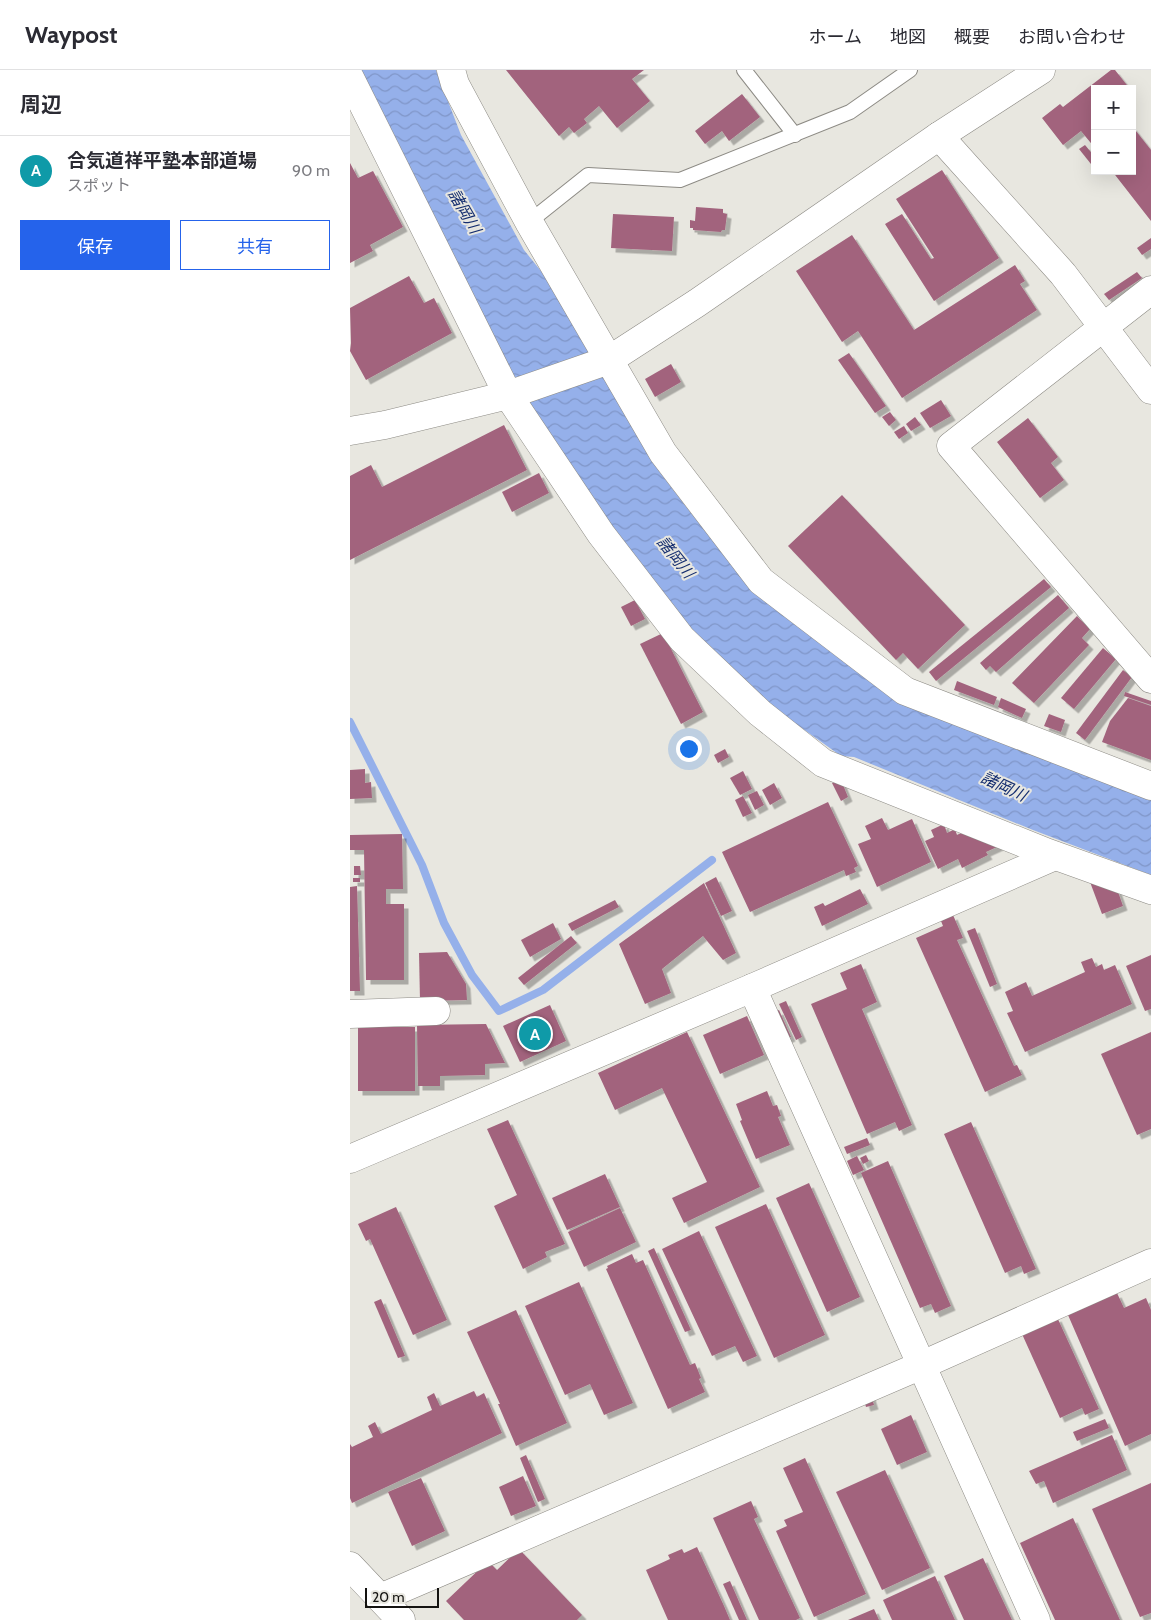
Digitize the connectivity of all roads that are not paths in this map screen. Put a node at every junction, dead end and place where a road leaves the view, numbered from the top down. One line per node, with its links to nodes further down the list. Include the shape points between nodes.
1 (451, 70): 8 (street, via 454,84)
2 (744, 70): 6 (lane)
3 (910, 70): 6 (lane, via 850,112)
4 (1041, 70): 7 (street)
5 (350, 78): 13 (street)
6 (794, 135): 8 (lane, via 680,180 588,175)
7 (939, 136): 10 (street, via 1063,274); 11 (street)
8 (529, 222): 11 (street)
9 (1151, 290): 10 (street)
10 (1102, 327): 12 (street); 15 (street, via 951,446)
11 (609, 360): 13 (street); 16 (street, via 663,453 761,581 905,691)
12 (1151, 390)
13 (508, 395): 14 (street); 17 (street, via 602,534 682,639 760,713 823,763)
14 (350, 431)
15 (1151, 679)
16 (1151, 786)
17 (1055, 856): 18 (street); 19 (street)
18 (1151, 890)
19 (752, 988): 22 (street); 24 (street)
20 (436, 1011): 21 (street)
21 (350, 1014)
22 (350, 1158)
23 (1151, 1263): 24 (street)
24 (922, 1365): 26 (street); 28 (street)
25 (350, 1566): 26 (street)
26 (380, 1598): 27 (street)
27 (401, 1620)
28 (1036, 1620)

